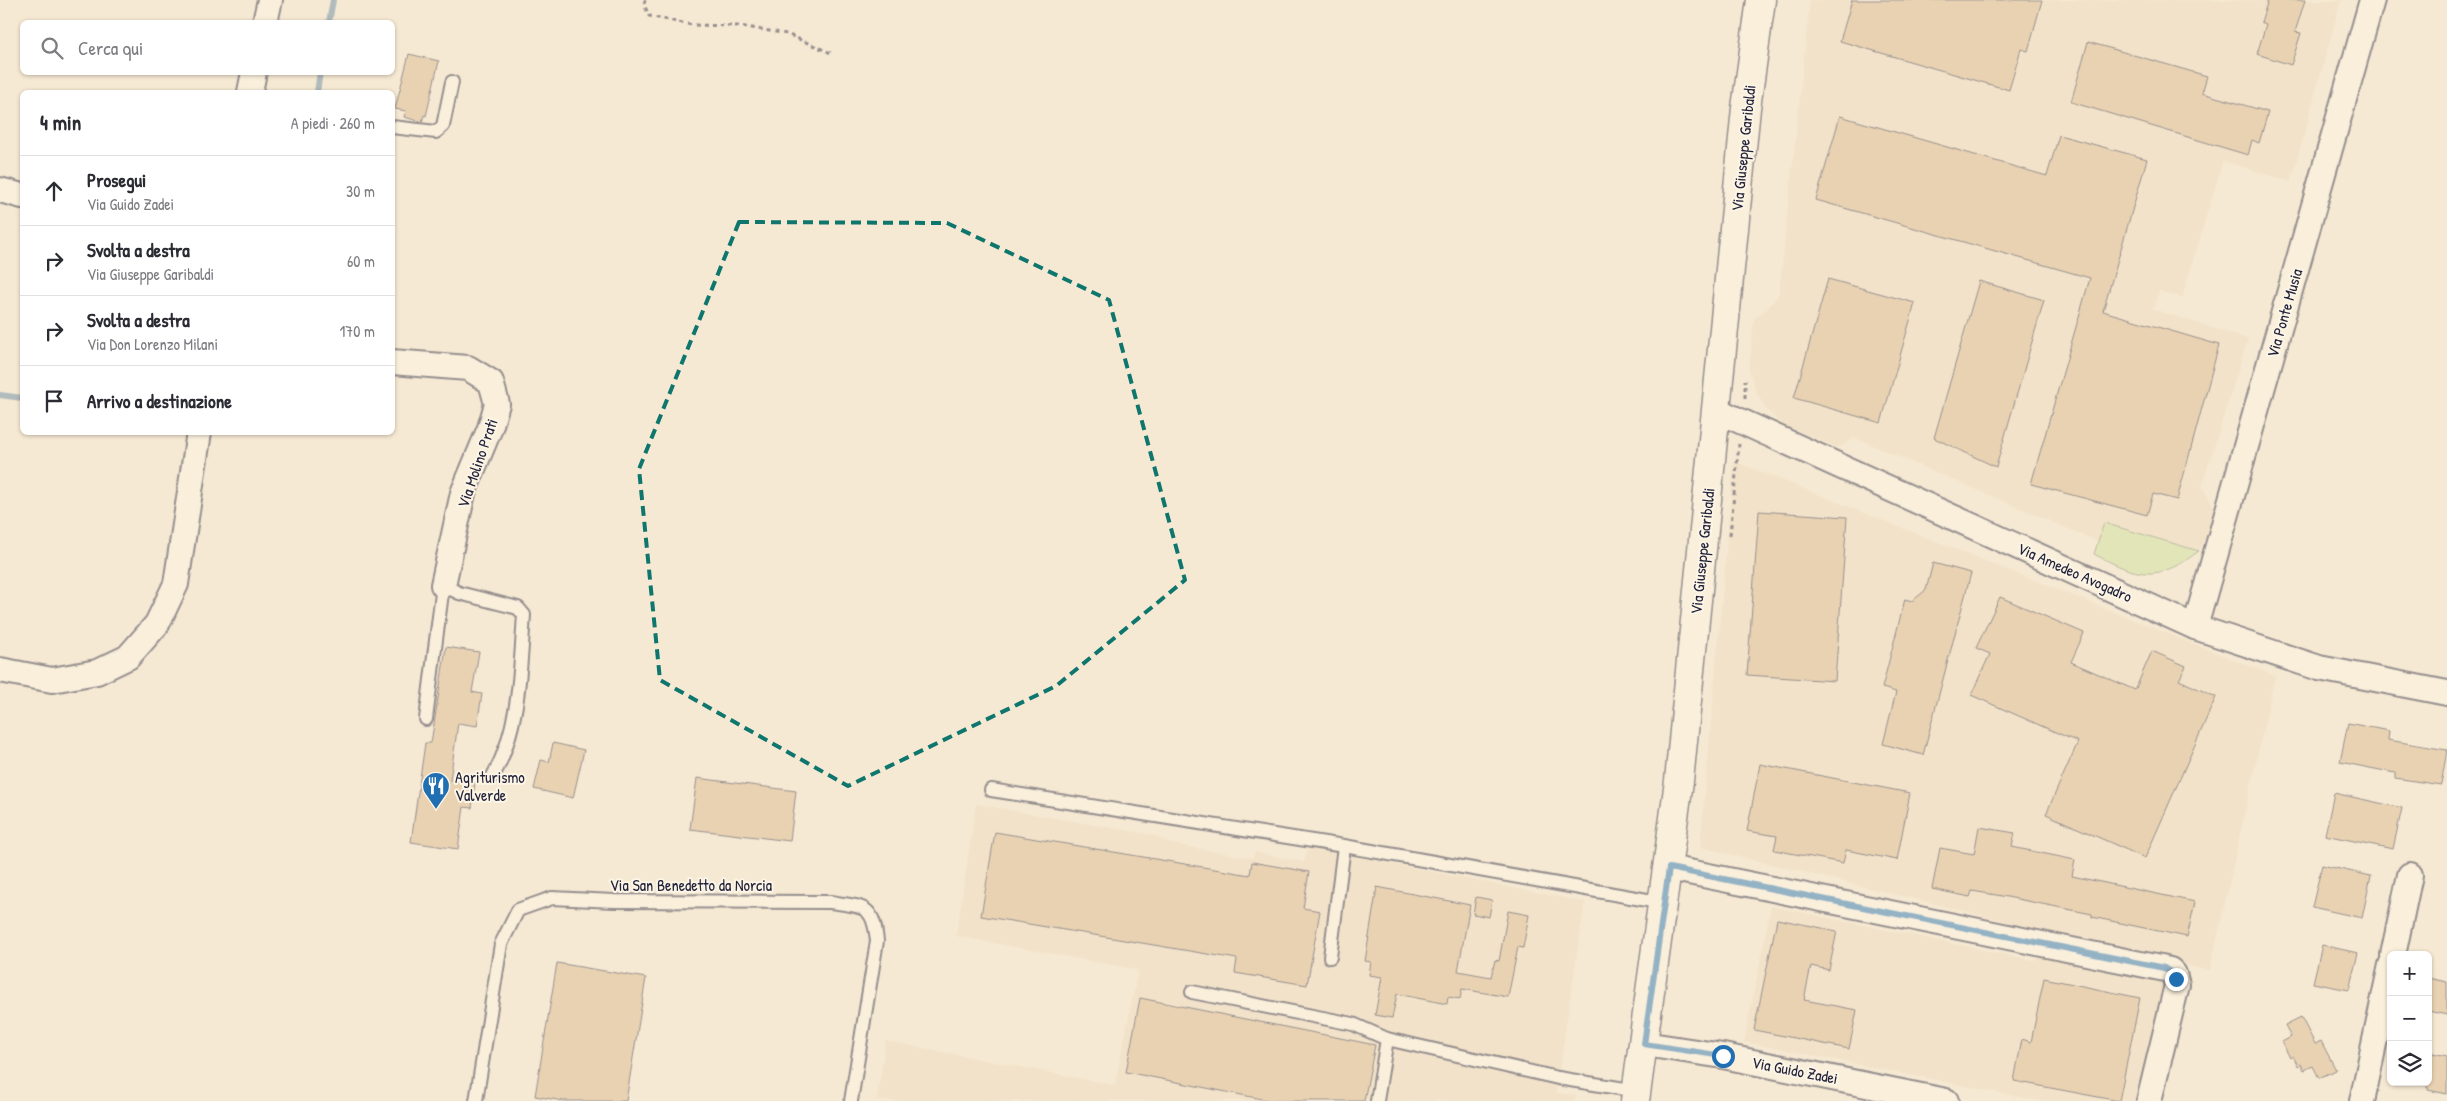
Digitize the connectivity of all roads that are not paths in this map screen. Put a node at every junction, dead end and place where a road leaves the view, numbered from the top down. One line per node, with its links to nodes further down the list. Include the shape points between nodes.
1 (270, 0): 4 (street)
2 (1761, 0): 12 (street, Via Giuseppe Garibaldi, via 1746,108)
3 (2372, 0): 15 (street, Via Ponte Musia)
4 (265, 20)
5 (253, 75): 7 (street)
6 (452, 82): 8 (lane, via 443,126 436,132)
7 (250, 90)
8 (395, 127)
9 (0, 190): 10 (street)
10 (20, 195)
11 (395, 362): 14 (street, Via Molino Prati, via 468,368 491,382 497,404 463,493)
12 (1716, 410): 15 (street, Via Amedeo Avogadro); 22 (street, Via Giuseppe Garibaldi)
13 (198, 435): 16 (street, via 176,584 157,624 128,657 97,672 52,680)
14 (443, 586): 18 (lane); 19 (lane, via 518,608 524,615 514,720 502,759)
15 (2196, 627): 17 (street, Via Amedeo Avogadro, via 2319,668)
16 (0, 670)
17 (2447, 693)
18 (426, 719)
19 (492, 776)
20 (991, 790): 21 (lane)
21 (1344, 846): 24 (lane); 26 (lane)
22 (1669, 868): 24 (street, Via Giuseppe Garibaldi); 36 (street, via 2170,970 2176,985)
23 (2410, 875): 25 (street)
24 (1664, 903): 30 (street, Via Giuseppe Garibaldi)
25 (2394, 951)
26 (1330, 957)
27 (2387, 984): 37 (street)
28 (1192, 992): 29 (lane, via 1353,1024)
29 (1387, 1039): 31 (lane); 34 (lane)
30 (1644, 1044): 31 (street, Via Giuseppe Garibaldi); 35 (street, Via Guido Zadei, via 1723,1056)
31 (1636, 1096)
32 (476, 1101): 33 (lane, Via San Benedetto da Norcia, via 501,944 518,910 552,898 830,902 868,911 874,920 877,941)
33 (851, 1101)
34 (1377, 1101)
35 (1946, 1101)
36 (2149, 1101)
37 (2362, 1101)

